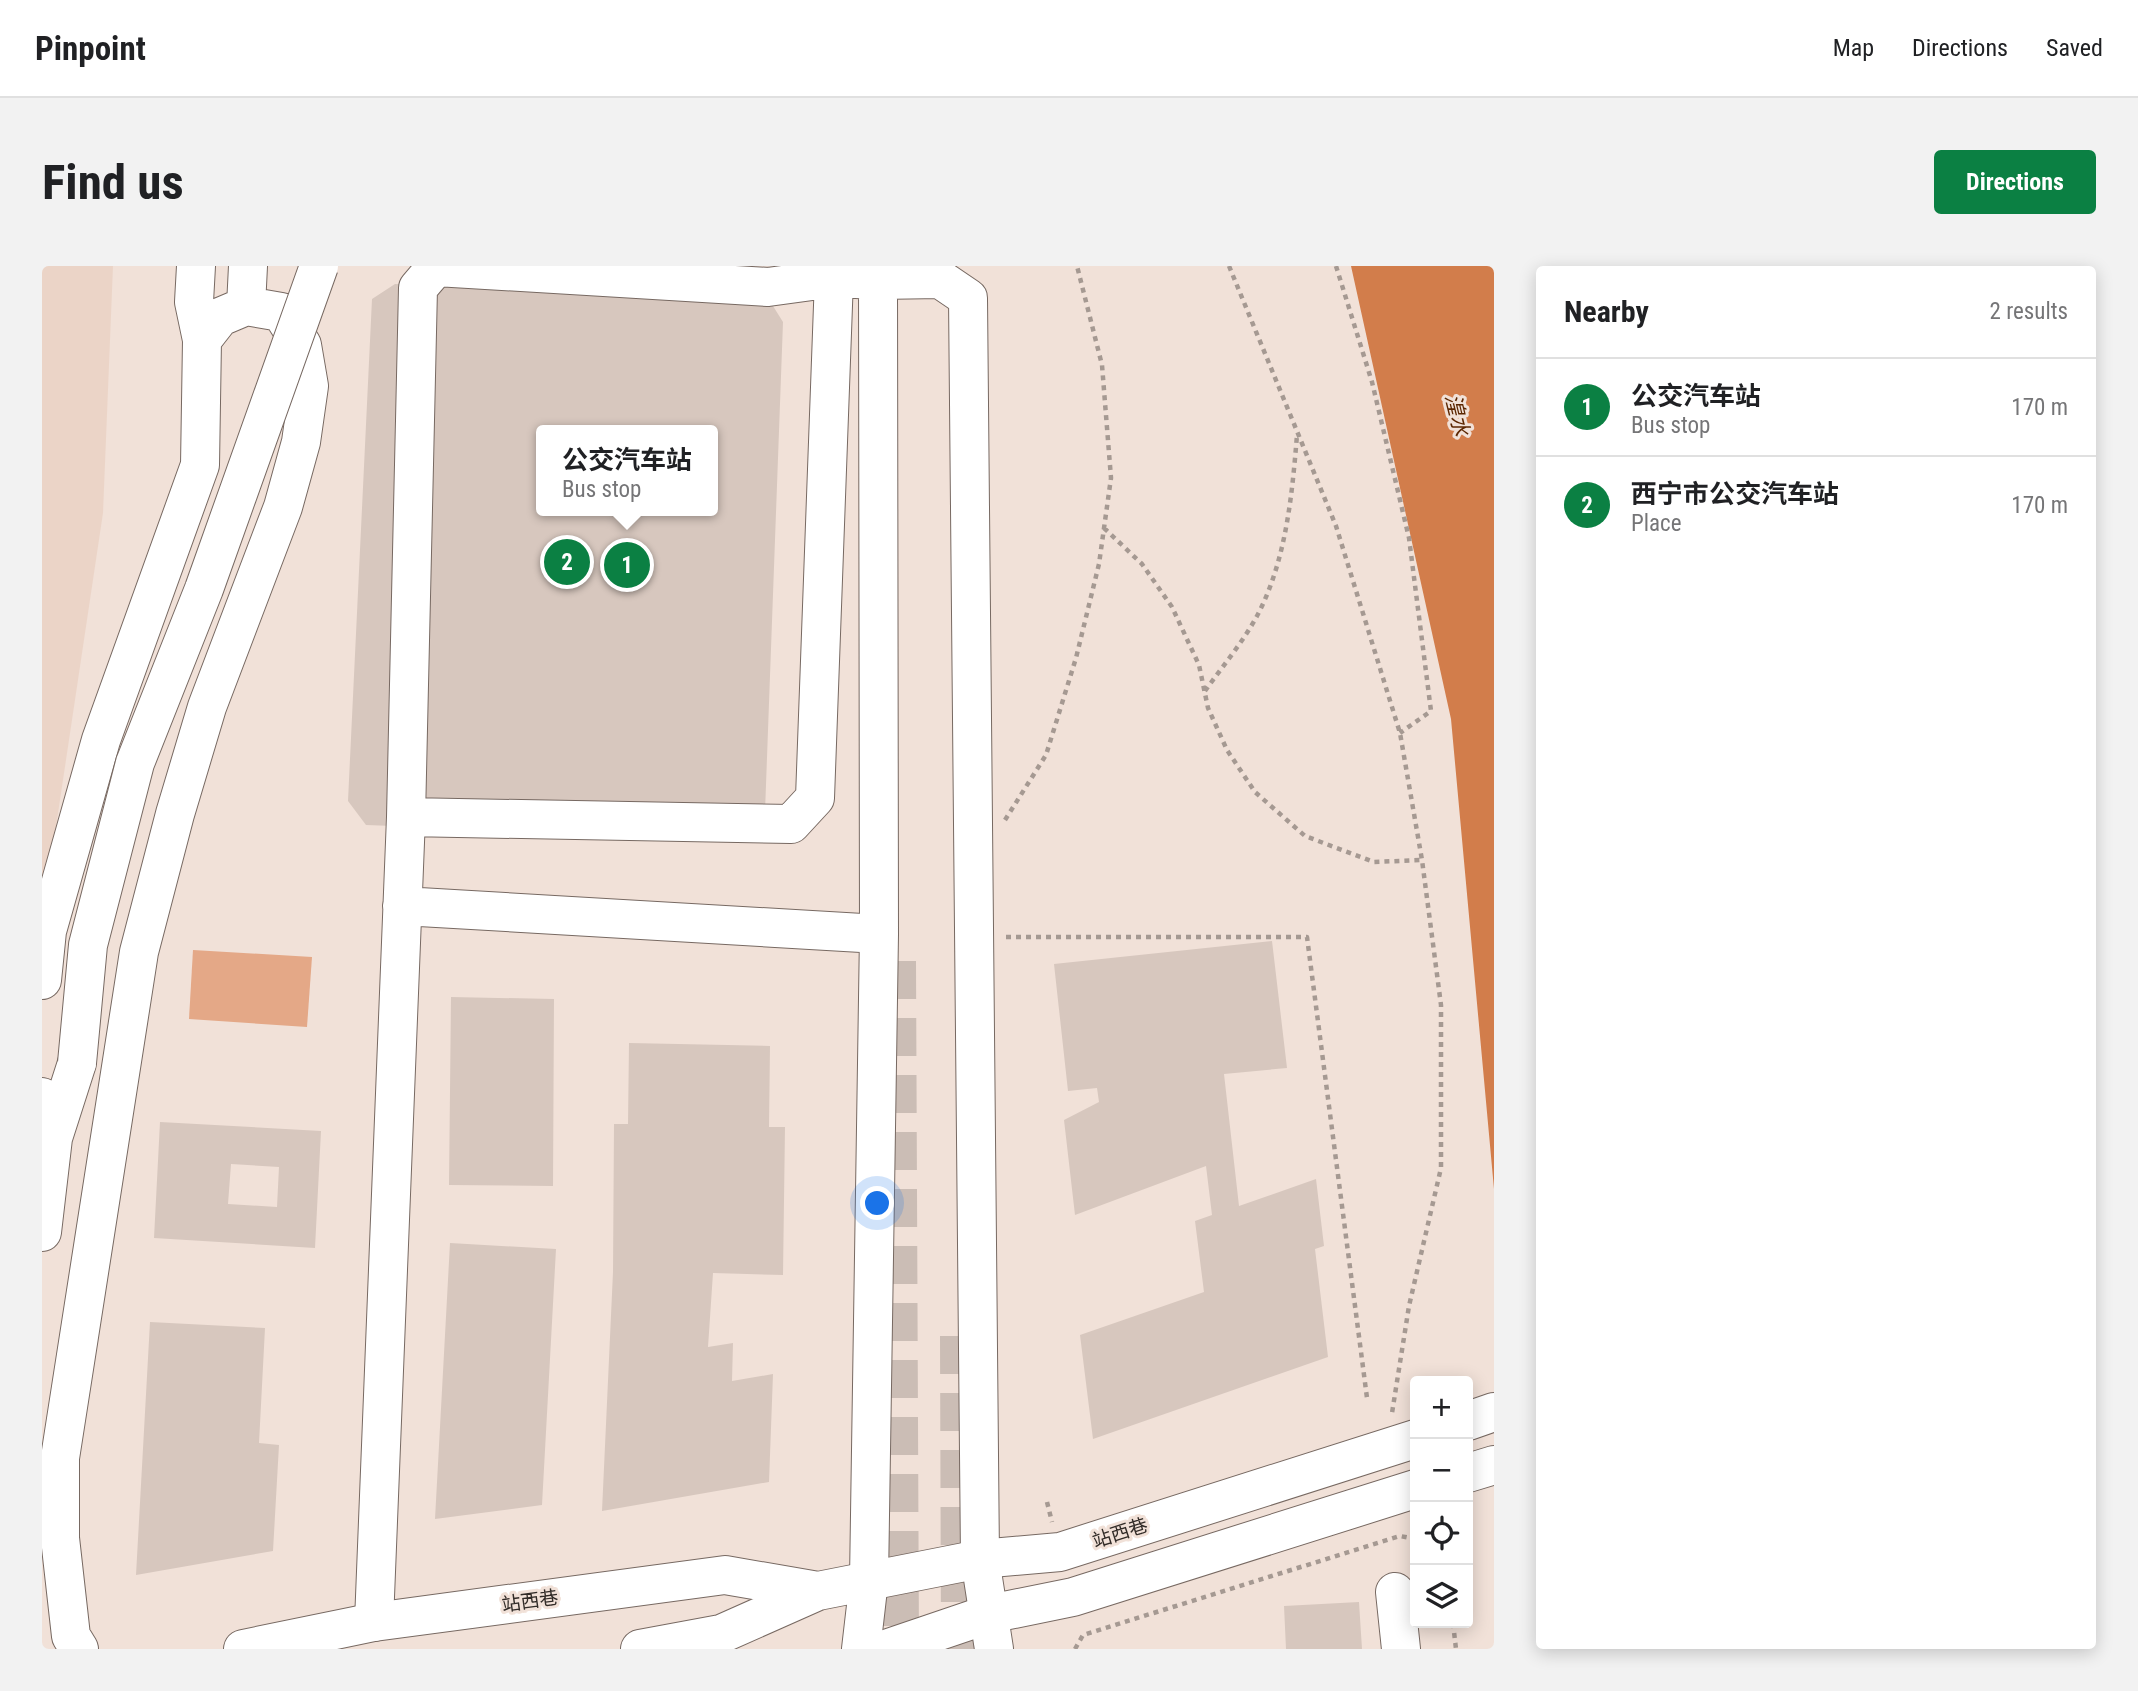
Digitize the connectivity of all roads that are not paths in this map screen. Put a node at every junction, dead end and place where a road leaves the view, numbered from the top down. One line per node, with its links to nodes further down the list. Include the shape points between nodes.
1 (196, 266): 7 (street, via 194,302)
2 (248, 266): 6 (street)
3 (319, 266): 13 (street, bridge, via 204,589 135,762 88,945 77,1063)
4 (834, 278): 5 (street); 8 (street, via 815,798 791,824); 8 (street, via 768,287 436,267 418,288)
5 (878, 280): 10 (street); 21 (street, via 940,279 968,298)
6 (246, 306): 7 (street, via 220,317); 27 (street, via 281,312 302,345 309,386 301,442 283,507 207,707 139,952 60,1458 60,1538 71,1636)
7 (202, 340): 11 (street, via 200,465 101,740 47,931)
8 (406, 817): 9 (street)
9 (402, 906): 10 (street); 25 (street)
10 (879, 934): 22 (street)
11 (42, 980)
12 (42, 1097): 13 (street)
13 (53, 1138): 14 (street)
14 (42, 1232)
15 (1494, 1412): 16 (street)
16 (1473, 1419)
17 (1404, 1426): 21 (street, 站西巷, via 1060,1552)
18 (1494, 1465): 19 (street)
19 (1473, 1471)
20 (1410, 1491): 26 (street, via 1073,1597)
21 (980, 1559): 22 (street, 站西巷); 26 (street)
22 (869, 1580): 23 (street, 站西巷); 30 (street)
23 (818, 1591): 25 (street, 站西巷, via 725,1575); 29 (street, 站西巷, via 722,1634)
24 (1395, 1592): 32 (street)
25 (374, 1622): 28 (street, 站西巷)
26 (991, 1632): 31 (street)
27 (79, 1649)
28 (243, 1649)
29 (640, 1649)
30 (861, 1649)
31 (886, 1649)
32 (1401, 1649)

